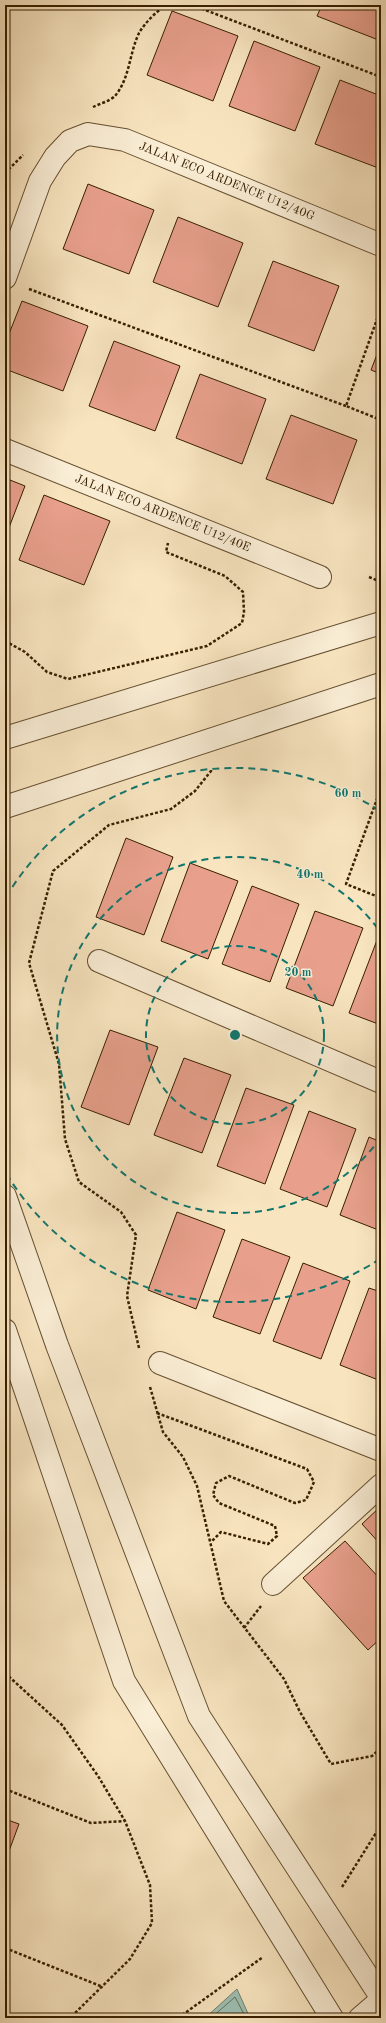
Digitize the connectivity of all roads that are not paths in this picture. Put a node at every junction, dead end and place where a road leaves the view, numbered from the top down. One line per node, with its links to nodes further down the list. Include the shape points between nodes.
1 (381, 245): 2 (street, JALAN ECO ARDENCE U12/40G, via 125,140 88,134 70,141 55,157 40,182)
2 (5, 278)
3 (5, 450): 4 (street, JALAN ECO ARDENCE U12/40E)
4 (320, 577)
5 (381, 624): 7 (street)
6 (381, 684): 8 (street)
7 (5, 738)
8 (5, 807)
9 (99, 961): 10 (street)
10 (381, 1082)
11 (5, 1196): 17 (street, via 57,1346 199,1716)
12 (5, 1330): 18 (street, via 124,1681)
13 (160, 1363): 14 (street)
14 (381, 1450)
15 (381, 1485): 16 (street)
16 (273, 1584)
17 (381, 1999): 19 (street)
18 (332, 2018)
19 (360, 2018)

